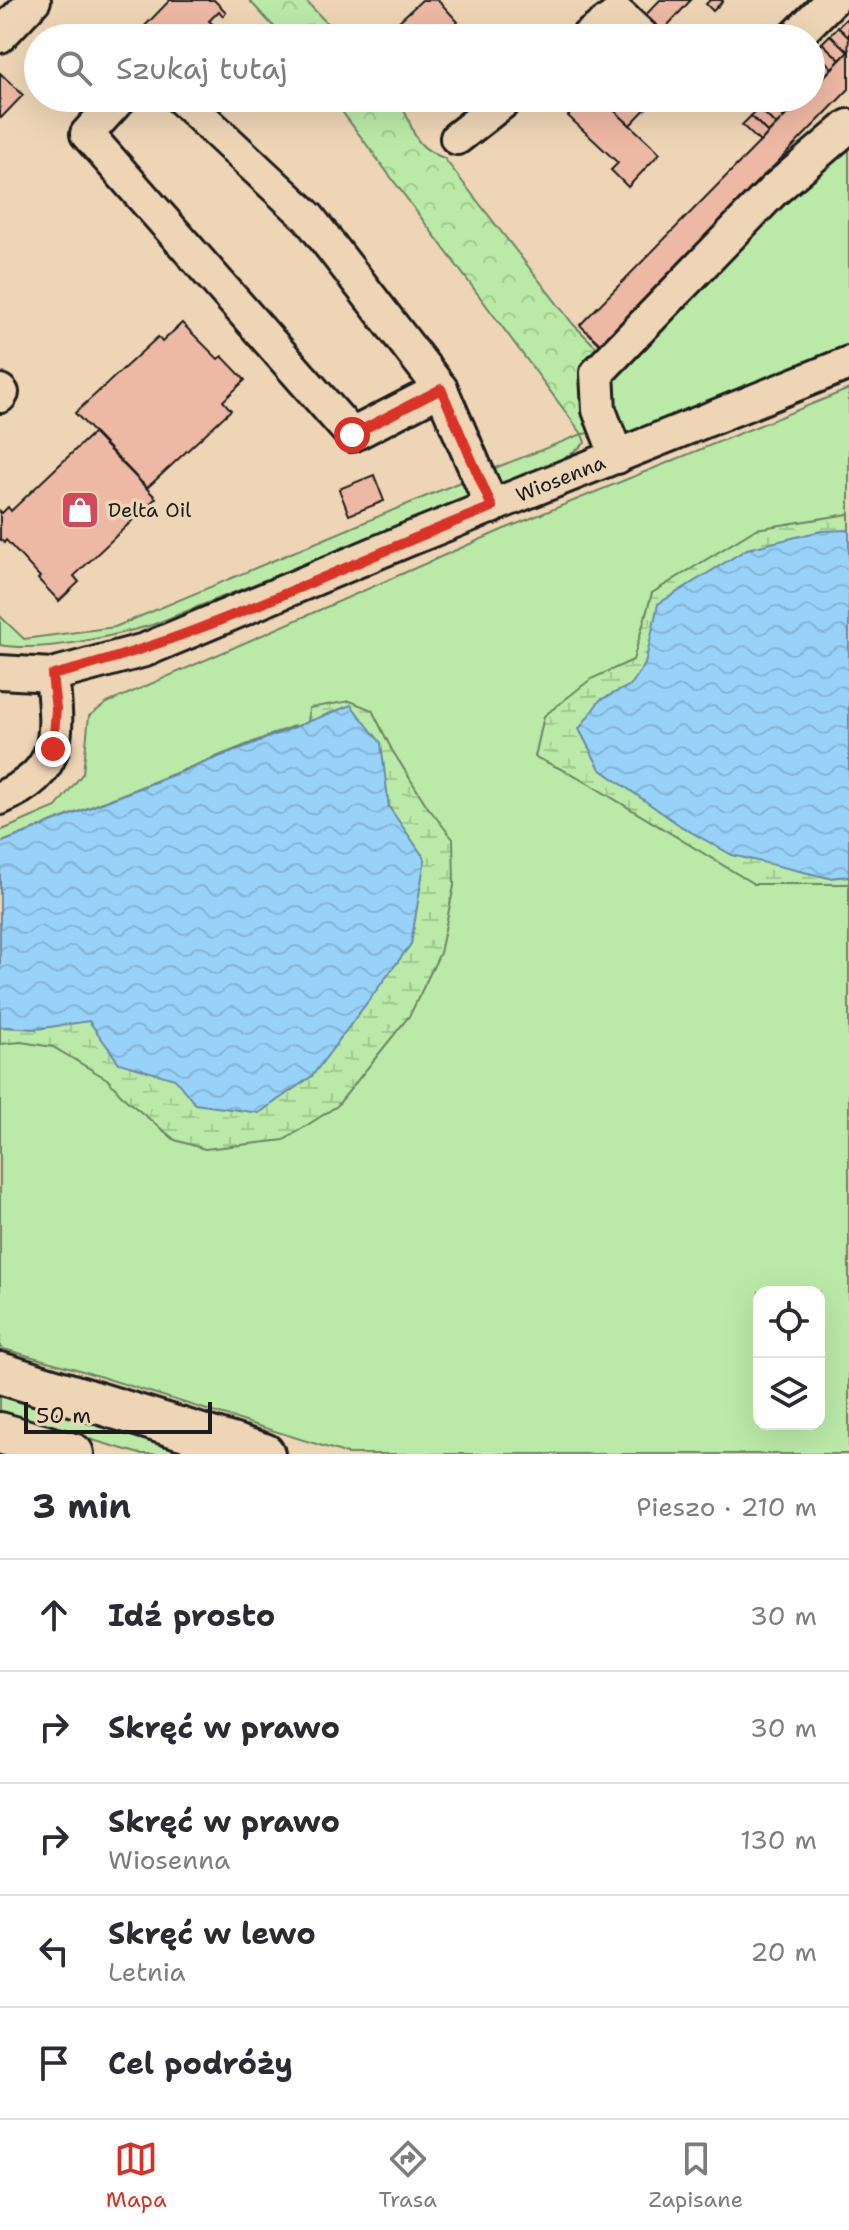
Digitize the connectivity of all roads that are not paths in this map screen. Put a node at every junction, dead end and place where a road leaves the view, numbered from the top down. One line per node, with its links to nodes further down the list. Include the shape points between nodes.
1 (34, 0): 7 (street)
2 (832, 0): 6 (street)
3 (624, 7): 4 (street); 5 (street)
4 (603, 24)
5 (635, 24)
6 (808, 24)
7 (0, 36)
8 (107, 112): 14 (street, via 87,134 352,435)
9 (196, 112): 14 (street, via 309,218)
10 (490, 112): 12 (street)
11 (849, 126): 15 (street, via 773,191 597,373 599,410)
12 (457, 138)
13 (849, 363): 15 (street, Wiosenna)
14 (441, 389): 16 (street)
15 (617, 457): 16 (street, Wiosenna)
16 (492, 507): 18 (street, Wiosenna, via 145,650)
17 (0, 672): 18 (street, Wiosenna)
18 (52, 675): 19 (street, via 53,749 41,772 24,788)
19 (0, 798)
20 (0, 1373): 23 (main road)
21 (0, 1433): 22 (main road)
22 (73, 1454)
23 (264, 1454)

